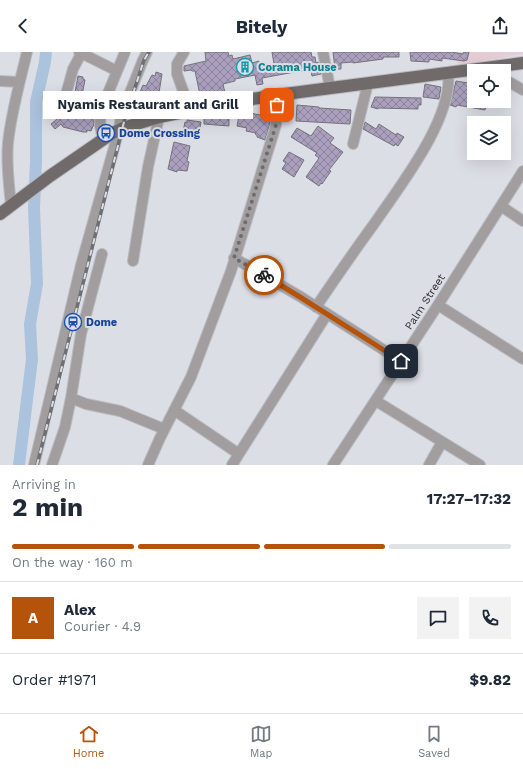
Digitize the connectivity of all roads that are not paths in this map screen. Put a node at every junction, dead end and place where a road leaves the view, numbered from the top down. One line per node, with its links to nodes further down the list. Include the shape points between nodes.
1 (27, 52): 13 (street)
2 (126, 52): 9 (street)
3 (147, 52): 22 (street, via 121,115)
4 (184, 52): 20 (street, via 177,64 177,74)
5 (323, 52): 16 (street)
6 (80, 53): 9 (street); 19 (street)
7 (523, 63): 8 (main road)
8 (511, 65)
9 (117, 71): 23 (street, via 101,110 100,126)
10 (467, 71): 11 (main road)
11 (448, 72): 14 (main road); 34 (street, via 448,90 442,112 427,142)
12 (0, 81): 13 (street)
13 (20, 82): 26 (street, via 8,145)
14 (368, 83): 16 (main road); 24 (street)
15 (511, 83): 17 (street)
16 (330, 88): 18 (main road)
17 (523, 90)
18 (277, 95): 20 (main road); 31 (street, via 276,125)
19 (63, 105)
20 (190, 110): 21 (main road)
21 (159, 117): 22 (main road); 32 (street)
22 (119, 130): 23 (main road); 44 (street, via 81,265)
23 (103, 139): 26 (main road)
24 (353, 144)
25 (523, 172): 27 (street, Palm Street)
26 (10, 206): 28 (main road)
27 (501, 206): 29 (street); 33 (street, Palm Street)
28 (0, 214)
29 (523, 221)
30 (102, 254): 38 (street, via 81,334)
31 (234, 258): 34 (street); 40 (street, via 191,377)
32 (133, 261)
33 (438, 305): 36 (street); 37 (street, Palm Street)
34 (316, 307): 35 (street)
35 (327, 314): 37 (street); 43 (street)
36 (523, 360)
37 (401, 361): 39 (street, Palm Street)
38 (71, 398): 41 (street, via 120,412); 45 (street)
39 (376, 401): 42 (street); 48 (street, Palm Street)
40 (174, 410): 41 (street); 43 (street)
41 (164, 429): 46 (street)
42 (442, 442): 49 (street); 50 (street)
43 (239, 454): 47 (street)
44 (34, 465)
45 (52, 465)
46 (148, 465)
47 (232, 465)
48 (333, 465)
49 (429, 465)
50 (480, 465)

